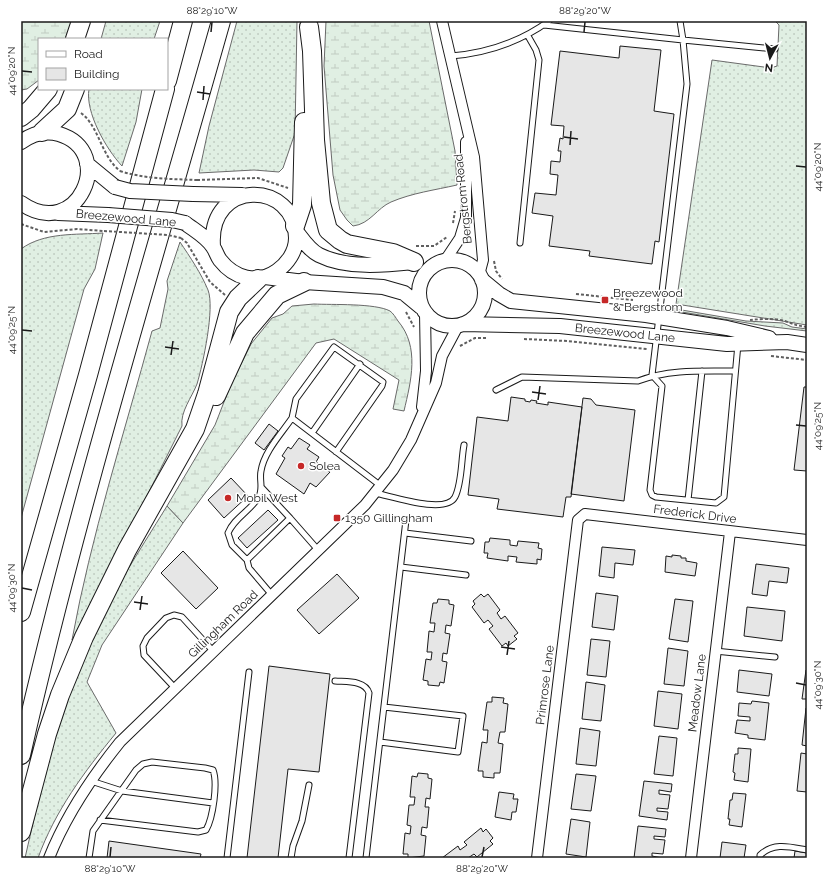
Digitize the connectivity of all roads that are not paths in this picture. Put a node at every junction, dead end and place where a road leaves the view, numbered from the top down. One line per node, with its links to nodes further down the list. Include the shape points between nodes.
1 (82, 21): 10 (highway)
2 (93, 21): 11 (highway)
3 (183, 21): 15 (highway)
4 (221, 21): 78 (highway, via 92,476 46,646)
5 (442, 21): 14 (street, Bergstrom Road)
6 (680, 21): 12 (lane)
7 (546, 23): 9 (lane); 12 (lane)
8 (309, 24): 28 (highway, via 302,205); 32 (highway, via 315,140 321,203 328,230 347,244 393,253)
9 (528, 36): 14 (lane, via 511,44); 29 (lane, via 539,60)
10 (75, 38)
11 (88, 38)
12 (683, 40): 13 (lane); 37 (lane, via 687,84)
13 (775, 49)
14 (451, 56): 20 (street, Bergstrom Road)
15 (168, 77)
16 (47, 90): 19 (highway)
17 (75, 90): 22 (highway, via 67,109)
18 (165, 90): 69 (highway)
19 (21, 117)
20 (465, 120): 31 (street, Bergstrom Road, via 466,218 460,238); 33 (street, Bergstrom Road, via 478,188 483,260)
21 (21, 127): 22 (main road)
22 (38, 133): 23 (main road); 24 (main road, via 66,136 76,143)
23 (21, 142)
24 (87, 164): 25 (main road, bridge, via 115,186 130,191); 27 (main road, via 86,185 82,195 70,206)
25 (244, 195): 28 (main road, via 258,194 282,204 290,214); 30 (main road, via 227,205 215,220)
26 (21, 203): 27 (main road, Breezewood Lane, via 30,210)
27 (55, 213): 30 (main road, Breezewood Lane, bridge, via 172,220 185,223)
28 (295, 228): 32 (main road, via 313,250 334,261 353,264); 34 (main road, via 296,243 289,260 276,272)
29 (520, 243)
30 (213, 246): 34 (main road, via 219,259 228,269 239,276)
31 (443, 261): 32 (main road); 33 (main road, via 465,263); 36 (main road, via 430,269 422,281 419,296)
32 (414, 262)
33 (481, 277): 37 (main road, Breezewood Lane, via 499,294 511,301); 38 (main road, via 485,290 480,311 473,319)
34 (262, 278): 35 (main road); 53 (highway, via 235,300 228,317 208,394 195,429)
35 (304, 282): 36 (main road, via 392,288 404,293); 53 (highway, via 277,295 245,333 210,411 194,440)
36 (423, 310): 38 (main road, via 440,324); 48 (street, Gillingham Road, via 426,371)
37 (659, 317): 39 (lane); 40 (main road, Breezewood Lane, via 727,328)
38 (461, 325): 39 (main road, Breezewood Lane, via 560,326); 48 (street, Gillingham Road, via 446,348 436,383)
39 (656, 337): 41 (main road, Breezewood Lane); 46 (lane)
40 (787, 342): 41 (main road, Breezewood Lane); 42 (main road, Breezewood Lane)
41 (738, 343): 45 (lane)
42 (807, 345)
43 (360, 364): 49 (lane, via 336,348 332,349 296,399); 50 (lane); 52 (lane, via 382,380 382,386)
44 (702, 371): 45 (lane); 46 (lane); 56 (lane)
45 (735, 371): 56 (lane, via 724,497 716,503)
46 (652, 375): 47 (lane, via 638,381 522,377); 56 (lane, via 662,386 650,490 652,495)
47 (496, 390)
48 (422, 413): 55 (street, Gillingham Road, via 411,440)
49 (292, 418): 50 (lane); 54 (lane, via 267,454 260,472)
50 (312, 433): 52 (lane)
51 (464, 445): 55 (lane, via 458,489 450,504 443,506 421,503)
52 (336, 452): 55 (lane)
53 (178, 460): 84 (highway, via 127,550 84,637 47,734)
54 (262, 488): 58 (lane); 65 (lane, via 258,498 228,533 232,545)
55 (378, 489): 64 (street, Gillingham Road)
56 (688, 500)
57 (580, 516): 60 (street, Frederick Drive, via 585,514); 92 (street, Primrose Lane)
58 (290, 518): 64 (lane); 65 (lane)
59 (406, 520): 61 (lane)
60 (730, 532): 62 (street, Frederick Drive); 70 (street, Meadow Lane)
61 (405, 533): 63 (lane); 66 (lane)
62 (807, 540)
63 (471, 541)
64 (319, 551): 68 (street, Gillingham Road)
65 (247, 560): 68 (lane, via 249,568)
66 (401, 567): 67 (lane); 76 (lane)
67 (466, 575)
68 (272, 594): 71 (street, Gillingham Road)
69 (21, 612)
70 (715, 651): 72 (lane); 93 (street, Meadow Lane)
71 (214, 652): 75 (street, Gillingham Road); 75 (lane, via 182,617 174,614 166,618 147,638 143,646 144,655)
72 (775, 657)
73 (249, 672): 88 (lane)
74 (335, 680): 90 (lane, via 362,684 369,693)
75 (175, 688): 79 (street, Gillingham Road, via 120,742)
76 (384, 707): 77 (lane); 77 (lane, via 463,716 458,752)
77 (380, 742): 91 (lane)
78 (21, 755)
79 (90, 780): 81 (lane); 86 (street, Gillingham Road, via 65,821)
80 (308, 785): 89 (lane, via 302,821)
81 (122, 791): 82 (lane); 82 (lane, via 143,764 152,762 205,768 213,770 216,778); 83 (lane)
82 (212, 803): 83 (lane, via 210,823 206,830 198,832)
83 (100, 820): 87 (lane, via 93,831)
84 (21, 832)
85 (807, 850): 94 (lane, via 773,846 765,850)
86 (49, 858)
87 (89, 858)
88 (227, 858)
89 (291, 858)
90 (349, 858)
91 (366, 858)
92 (537, 858)
93 (691, 858)
94 (760, 858)

